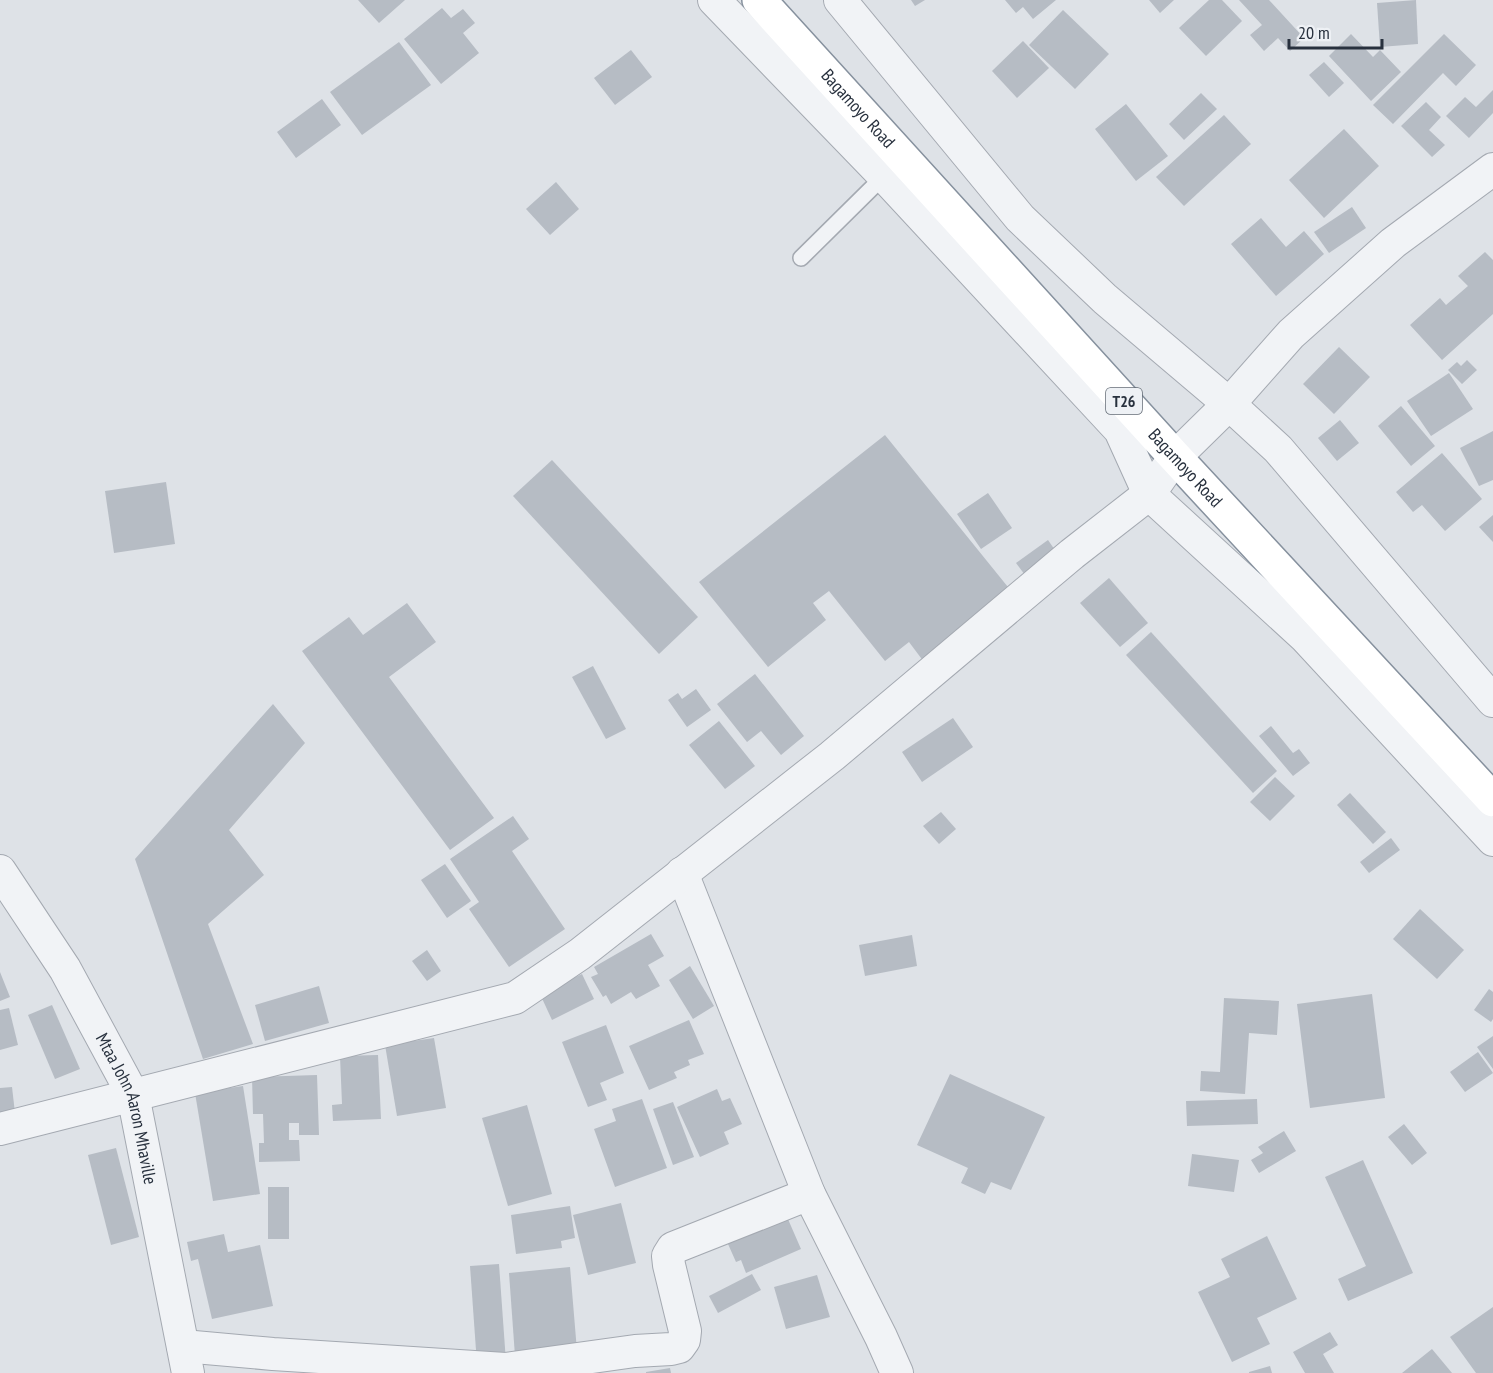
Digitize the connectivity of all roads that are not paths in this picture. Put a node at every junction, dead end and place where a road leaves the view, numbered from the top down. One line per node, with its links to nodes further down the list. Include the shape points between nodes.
1 (714, 0): 5 (street)
2 (759, 0): 8 (highway, Bagamoyo Road / T26)
3 (840, 0): 7 (street, via 1020,218 1105,299)
4 (1493, 169): 7 (street, via 1393,243 1292,334)
5 (884, 176): 6 (lane); 9 (street, via 1120,430)
6 (801, 258)
7 (1229, 404): 8 (street); 10 (street, via 1278,449)
8 (1175, 457): 9 (street); 11 (highway, Bagamoyo Road / T26)
9 (1149, 494): 12 (street, via 1305,637); 14 (street, via 832,756)
10 (1493, 701)
11 (1493, 800)
12 (1493, 840)
13 (0, 871): 15 (street, Mtaa John Aaron Mhaville, via 65,969)
14 (682, 873): 15 (street, via 580,954 515,998); 17 (street)
15 (133, 1095): 16 (street); 18 (street, Mtaa John Aaron Mhaville)
16 (0, 1129)
17 (809, 1194): 18 (street, via 673,1248 668,1256 669,1265 685,1331 679,1347 506,1368 273,1354); 19 (street)
18 (185, 1360)
19 (897, 1373)

